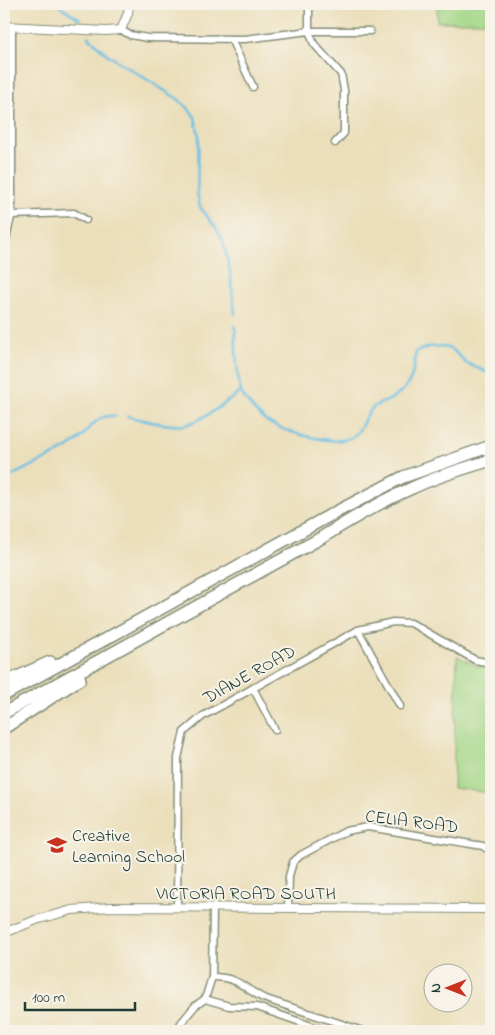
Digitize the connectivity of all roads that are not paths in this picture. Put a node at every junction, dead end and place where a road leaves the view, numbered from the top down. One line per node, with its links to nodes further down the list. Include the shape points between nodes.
1 (129, 4): 4 (street)
2 (309, 4): 6 (street)
3 (8, 26): 4 (street); 10 (street)
4 (121, 30): 7 (street, via 148,38)
5 (370, 31): 6 (street)
6 (309, 32): 7 (street); 11 (street, via 314,44 341,74 344,133)
7 (231, 39): 8 (street)
8 (253, 87)
9 (4, 103): 10 (street)
10 (12, 103): 12 (street)
11 (335, 143)
12 (11, 215): 13 (street, via 74,212); 14 (street)
13 (86, 220)
14 (4, 247)
15 (491, 446): 18 (highway, via 403,477)
16 (491, 460): 19 (highway, via 413,487)
17 (358, 630): 20 (street, DIANE ROAD, via 393,622 411,623 475,660); 22 (street, DIANE ROAD); 24 (street)
18 (117, 632): 21 (highway); 23 (highway)
19 (139, 638): 25 (highway); 26 (highway)
20 (491, 663)
21 (4, 682)
22 (253, 688): 27 (street); 29 (street, DIANE ROAD, via 203,716 184,732 178,758)
23 (4, 695)
24 (400, 706)
25 (4, 713)
26 (4, 728)
27 (275, 730)
28 (491, 852): 31 (street, CELIA ROAD, via 483,846 368,827 346,831 292,862)
29 (177, 907): 30 (street, VICTORIA ROAD SOUTH); 33 (street, VICTORIA ROAD SOUTH, via 72,910)
30 (213, 908): 31 (street, VICTORIA ROAD SOUTH); 34 (street)
31 (288, 908): 32 (street, VICTORIA ROAD SOUTH)
32 (491, 909)
33 (4, 933)
34 (212, 977): 35 (street); 38 (street, via 240,982 263,998)
35 (204, 999): 36 (street); 37 (street, via 229,1006 257,1007)
36 (177, 1031)
37 (326, 1031)
38 (362, 1031)

